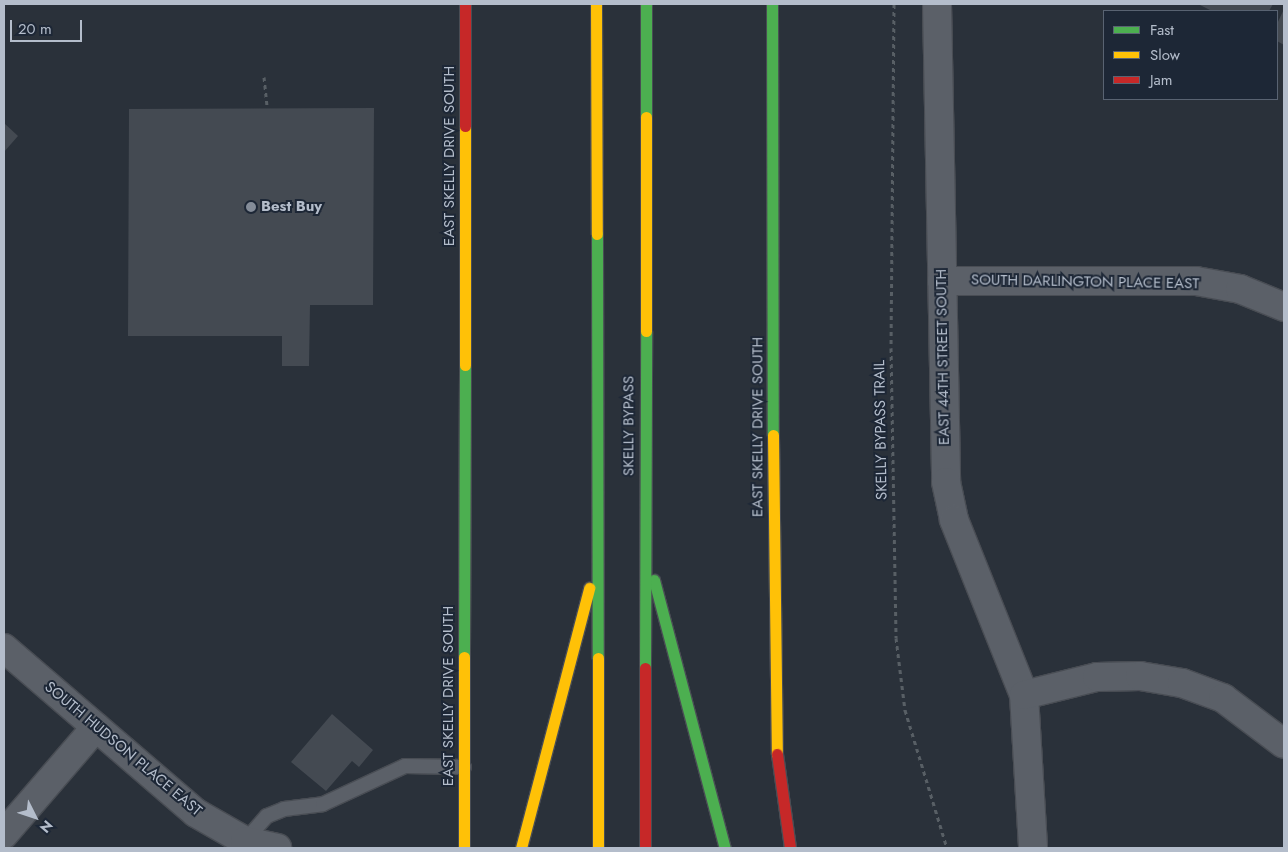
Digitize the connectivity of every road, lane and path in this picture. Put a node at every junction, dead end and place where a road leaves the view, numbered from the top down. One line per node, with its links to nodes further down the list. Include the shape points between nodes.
1 (465, 4): 17 (main road, EAST SKELLY DRIVE SOUTH)
2 (596, 4): 12 (main road)
3 (646, 4): 11 (main road, SKELLY BYPASS)
4 (772, 4): 26 (main road, EAST SKELLY DRIVE SOUTH, via 774,730)
5 (894, 4): 27 (path, SKELLY BYPASS TRAIL, via 891,348 896,638 909,727)
6 (937, 4): 9 (street, EAST 44TH STREET SOUTH)
7 (264, 77): 8 (path)
8 (267, 108)
9 (942, 281): 10 (street, SOUTH DARLINGTON PLACE EAST, via 1196,281 1240,289); 14 (street, EAST 44TH STREET SOUTH, via 942,435 954,520)
10 (1284, 307)
11 (644, 540): 24 (main road, SKELLY BYPASS); 25 (main road)
12 (598, 555): 22 (main road); 23 (main road)
13 (4, 648): 15 (street, SOUTH HUDSON PLACE EAST)
14 (1024, 695): 16 (street, via 1096,677 1140,676 1182,683 1223,698); 28 (street, EAST 44TH STREET SOUTH)
15 (96, 727): 18 (street); 19 (street, SOUTH HUDSON PLACE EAST, via 196,814)
16 (1284, 744)
17 (464, 767): 19 (lane, via 405,766 323,804 284,808 267,816); 21 (main road, EAST SKELLY DRIVE SOUTH)
18 (4, 834)
19 (246, 842): 20 (street, SOUTH HUDSON PLACE EAST)
20 (277, 848)
21 (464, 848)
22 (521, 848)
23 (598, 848)
24 (645, 848)
25 (725, 848)
26 (790, 848)
27 (947, 848)
28 (1033, 848)

